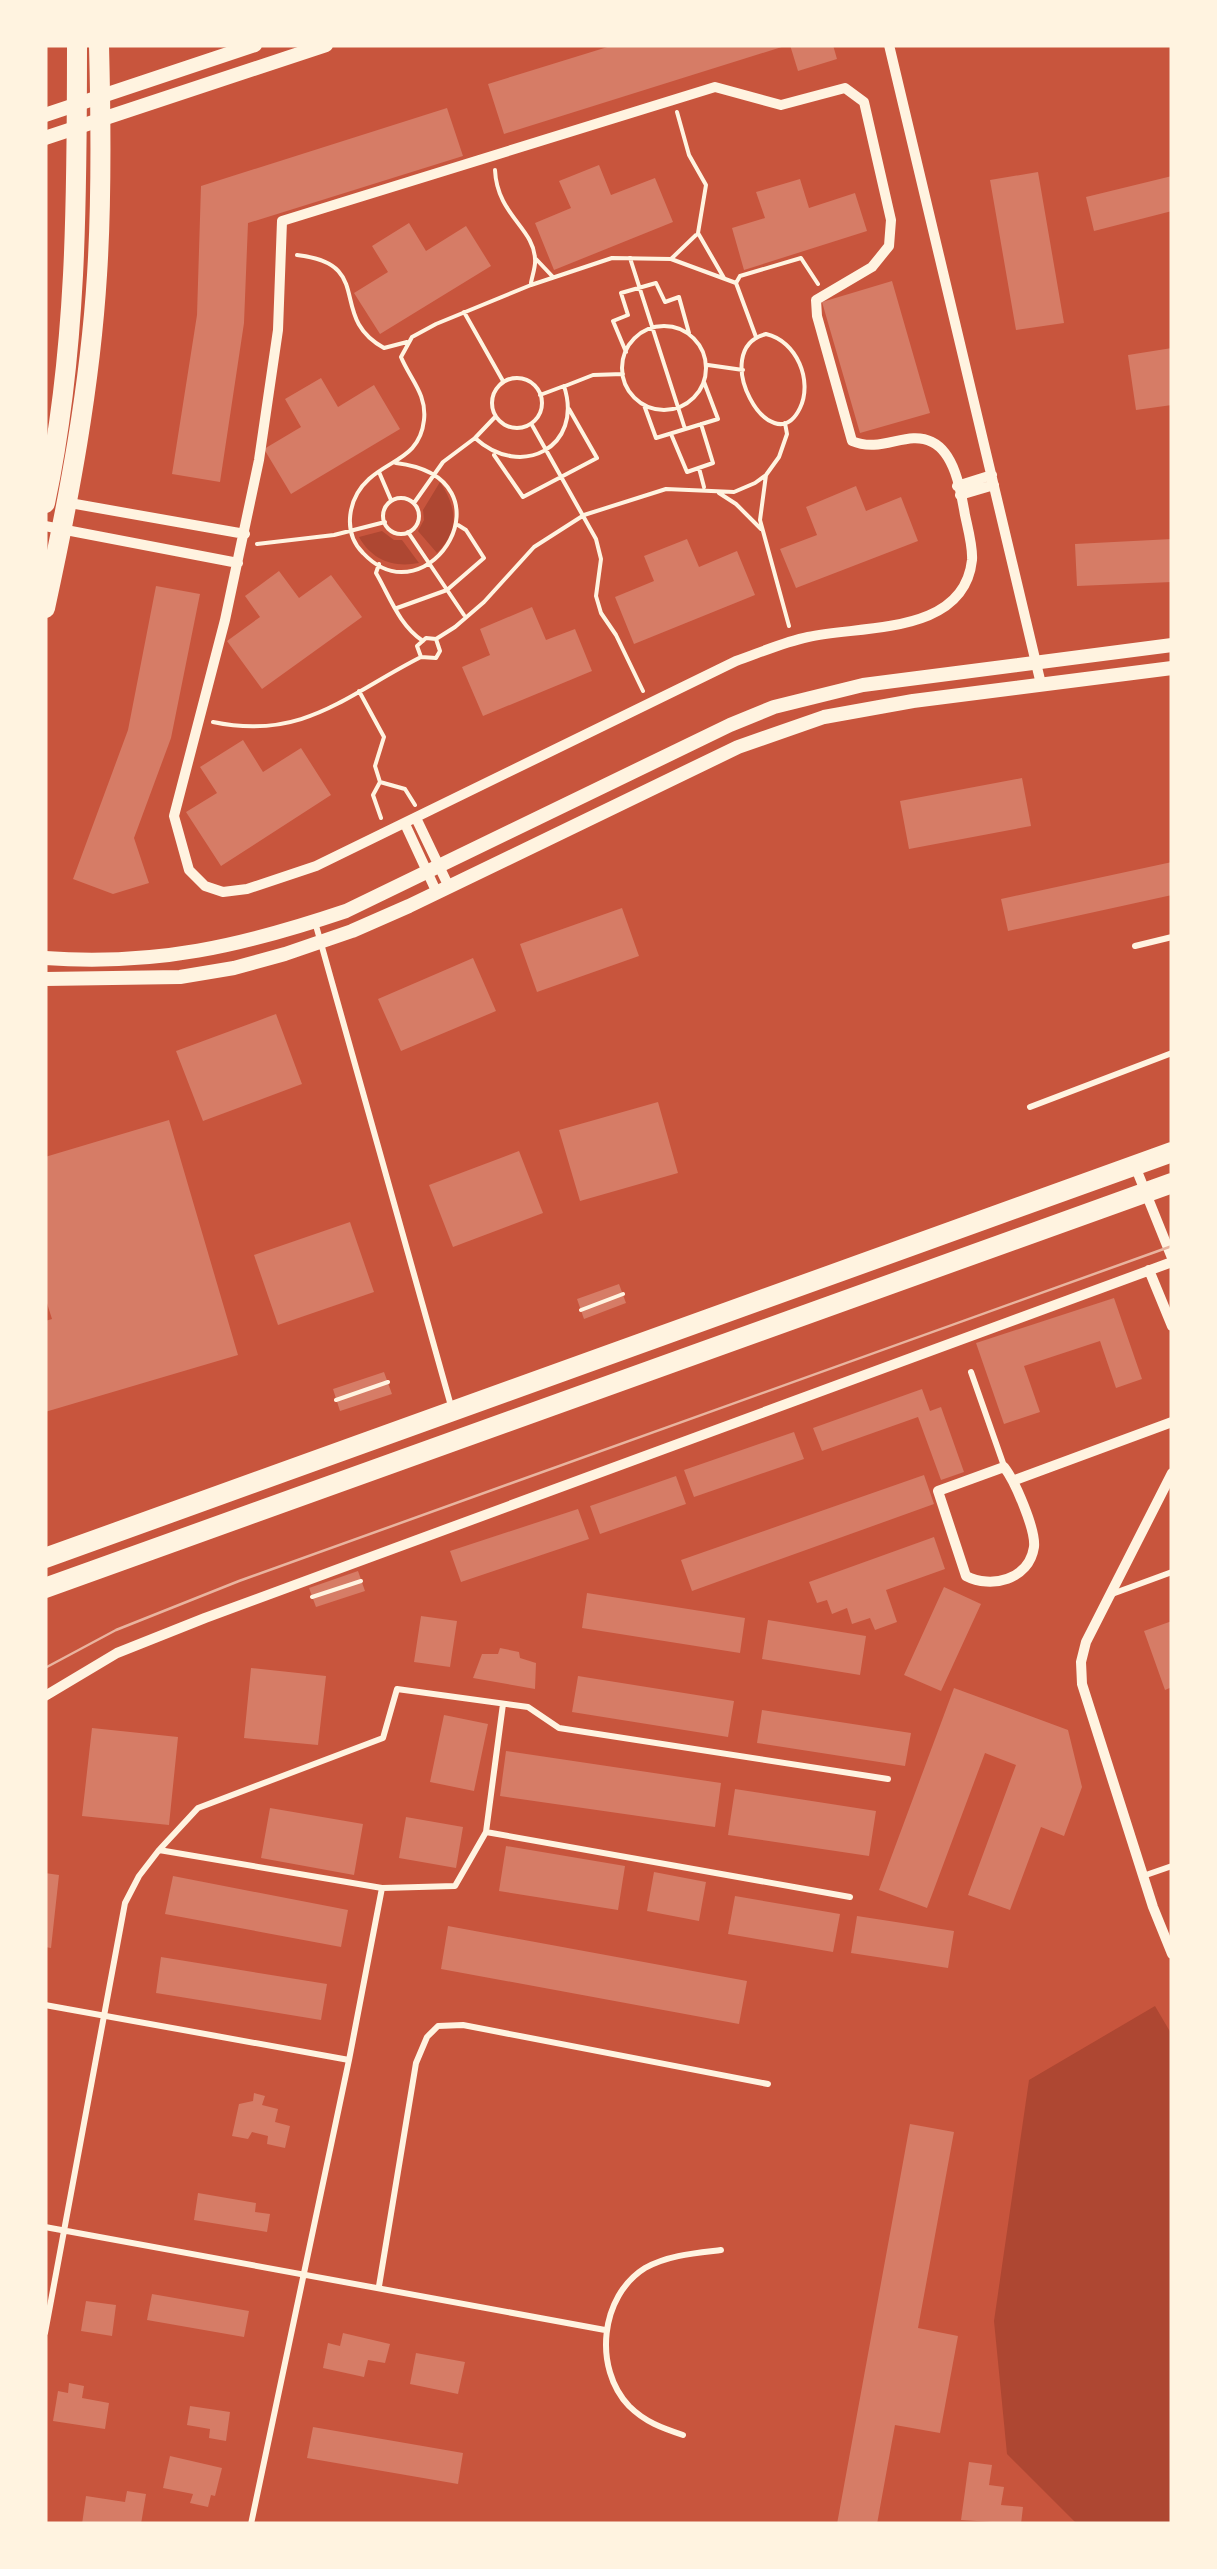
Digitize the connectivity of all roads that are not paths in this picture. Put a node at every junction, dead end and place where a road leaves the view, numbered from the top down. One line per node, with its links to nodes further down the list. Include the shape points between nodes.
1 (77, 45): 7 (highway)
2 (98, 45): 6 (highway)
3 (255, 45): 6 (street)
4 (326, 45): 9 (street)
5 (889, 45): 12 (street)
6 (100, 97): 7 (street); 9 (highway)
7 (77, 104): 8 (street); 10 (highway)
8 (45, 114)
9 (100, 120): 10 (street); 15 (highway, via 97,276)
10 (77, 127): 11 (street); 14 (highway, via 74,280)
11 (45, 138)
12 (993, 480): 13 (street); 21 (street)
13 (959, 490): 17 (street, via 948,453 930,440 868,448 852,441 816,316 816,300 872,267 888,246 891,220 864,102 845,88 782,105 715,87 282,221 278,330); 24 (street, via 972,558 952,605 927,618 794,641 736,661)
14 (45, 500): 15 (street)
15 (68, 502): 16 (highway); 17 (street)
16 (54, 528): 18 (street); 19 (highway)
17 (244, 540): 18 (street)
18 (238, 563): 24 (street, via 174,816 188,870 222,892 247,889 316,866)
19 (45, 608)
20 (1172, 645): 21 (street)
21 (1036, 662): 23 (street); 25 (street, via 863,685 774,707)
22 (1172, 668): 23 (street)
23 (1042, 684): 26 (street, via 867,708 782,730)
24 (414, 819): 25 (street)
25 (434, 870): 26 (street); 27 (street)
26 (443, 890): 29 (street)
27 (315, 921): 29 (lane); 31 (street, via 176,956)
28 (1172, 938): 30 (lane)
29 (321, 942): 32 (street, via 180,977); 43 (lane)
30 (1135, 946)
31 (45, 958)
32 (45, 980)
33 (1169, 1055): 34 (lane)
34 (1030, 1107)
35 (1172, 1152): 36 (highway)
36 (1134, 1165): 38 (street); 43 (highway)
37 (1172, 1182): 38 (highway)
38 (1146, 1192): 39 (street); 50 (highway)
39 (1172, 1260): 40 (street)
40 (1149, 1270): 41 (street); 52 (street, via 205,1618 118,1653)
41 (1172, 1326)
42 (971, 1372): 45 (lane)
43 (452, 1411): 48 (highway)
44 (1172, 1422): 47 (street)
45 (1004, 1467): 47 (street); 47 (street, via 938,1490 966,1576 980,1583 1016,1576 1035,1545)
46 (1172, 1473): 51 (street)
47 (1015, 1480)
48 (45, 1558)
49 (1172, 1572): 51 (lane)
50 (45, 1588)
51 (1110, 1594): 58 (street, via 1086,1642 1082,1684)
52 (45, 1696)
53 (503, 1704): 54 (lane, via 528,1707 560,1728); 55 (lane); 56 (lane, via 398,1689 383,1738 198,1808)
54 (888, 1779)
55 (486, 1832): 59 (lane, via 455,1886); 60 (lane)
56 (160, 1850): 59 (lane); 63 (lane, via 125,1903)
57 (1172, 1866): 58 (lane)
58 (1143, 1876): 61 (street)
59 (382, 1888): 64 (lane)
60 (850, 1897)
61 (1172, 1954)
62 (45, 2005): 63 (lane)
63 (102, 2016): 64 (lane); 67 (lane)
64 (349, 2060): 69 (lane)
65 (768, 2084): 70 (lane, via 463,2025 438,2026 416,2063)
66 (45, 2227): 67 (lane)
67 (64, 2229): 69 (lane); 72 (lane)
68 (721, 2250): 71 (lane, via 644,2269 618,2295)
69 (304, 2273): 70 (lane); 74 (lane)
70 (379, 2286): 71 (lane)
71 (605, 2330): 73 (lane, via 608,2367 626,2402 650,2423)
72 (45, 2333)
73 (683, 2435)
74 (252, 2524)

